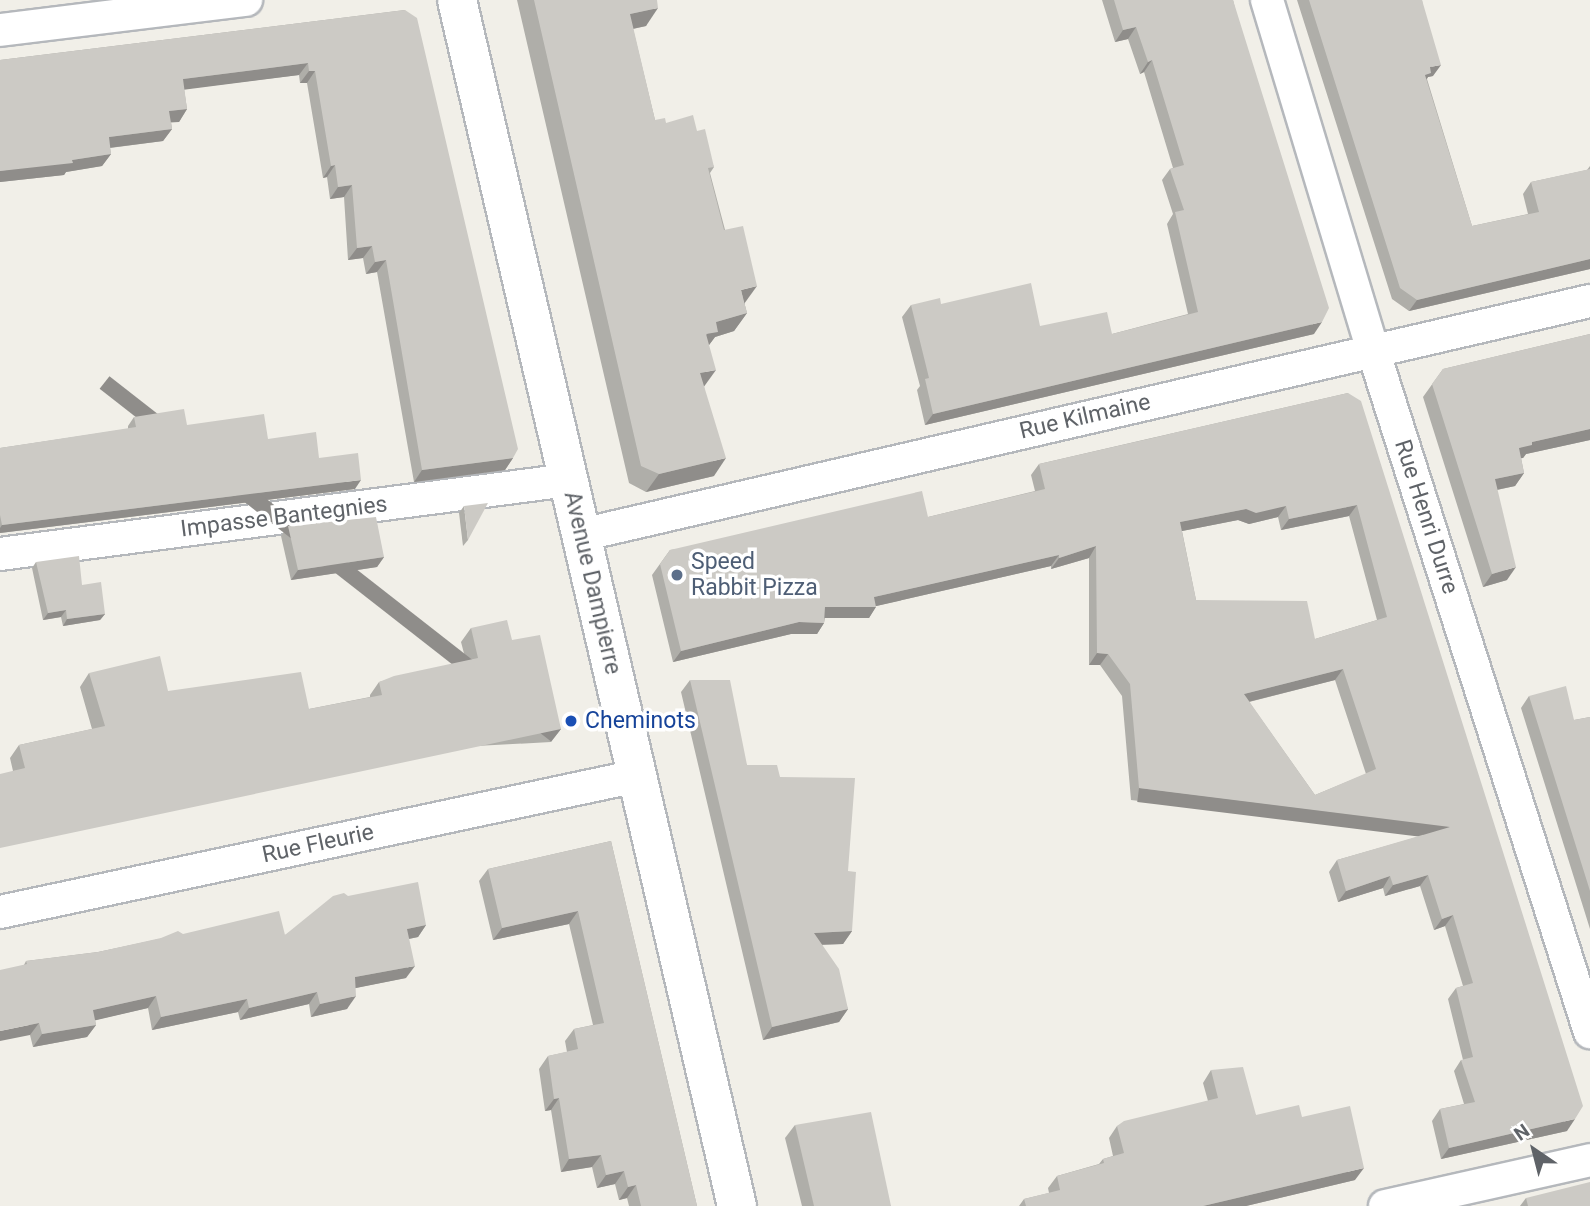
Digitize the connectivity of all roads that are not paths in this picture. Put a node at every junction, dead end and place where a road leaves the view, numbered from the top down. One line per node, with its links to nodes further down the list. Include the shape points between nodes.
1 (246, 0): 4 (street)
2 (457, 0): 7 (main road, Avenue Dampierre)
3 (1267, 0): 6 (street, Rue Henri Durre)
4 (0, 30)
5 (1590, 301): 6 (street, Rue Kilmaine)
6 (1373, 350): 8 (street, Rue Kilmaine); 12 (street, Rue Henri Durre)
7 (568, 480): 8 (main road, Avenue Dampierre); 9 (street, Impasse Bantegnies)
8 (581, 535): 10 (main road, Avenue Dampierre)
9 (0, 554)
10 (637, 776): 11 (street, Rue Fleurie); 14 (main road, Avenue Dampierre)
11 (0, 912)
12 (1590, 1032)
13 (1590, 1160): 15 (street)
14 (737, 1206)
15 (1385, 1206)

